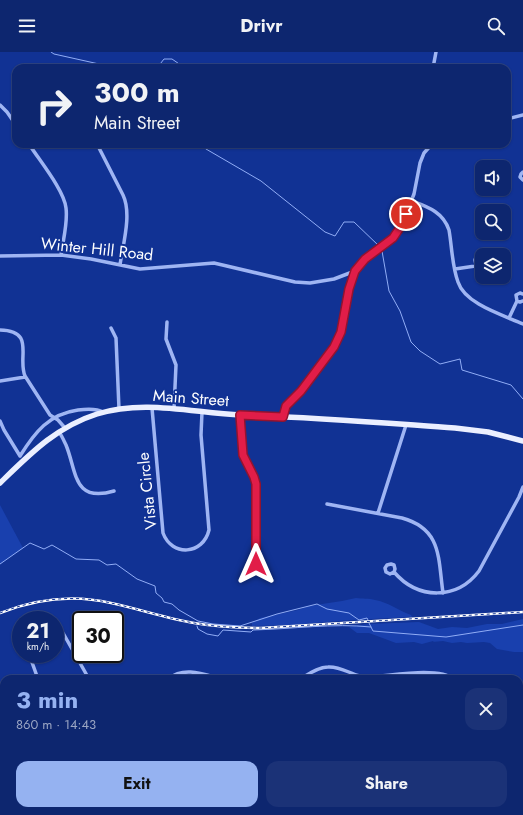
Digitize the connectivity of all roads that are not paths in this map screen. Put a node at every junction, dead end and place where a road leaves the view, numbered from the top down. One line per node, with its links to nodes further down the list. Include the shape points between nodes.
1 (436, 52): 2 (street)
2 (434, 64)
3 (0, 105): 6 (street)
4 (523, 115): 5 (street)
5 (511, 118)
6 (12, 119)
7 (33, 148): 13 (street, via 65,203)
8 (99, 148): 15 (street, via 126,204)
9 (428, 148): 12 (street, via 420,163)
10 (523, 172): 11 (street, via 520,178)
11 (523, 180)
12 (412, 201): 17 (street, via 435,211 444,220 449,230); 18 (street, via 393,238 365,259)
13 (61, 255): 14 (street, Winter Hill Road); 15 (street, Winter Hill Road)
14 (0, 256)
15 (120, 265): 18 (street, Winter Hill Road, via 142,268 214,264 310,283 334,279)
16 (475, 266): 17 (street)
17 (455, 268): 22 (street, via 458,284 467,297)
18 (355, 271): 35 (street, via 341,332 334,347 301,391 286,406)
19 (523, 294): 20 (street, via 517,294)
20 (517, 301): 21 (street); 22 (street)
21 (523, 301)
22 (509, 318): 24 (street)
23 (167, 322): 31 (street, via 166,339 176,365)
24 (523, 324)
25 (111, 328): 30 (street, via 116,338)
26 (0, 330): 27 (street, via 18,335 22,341)
27 (25, 377): 28 (street); 36 (street, via 46,411)
28 (0, 381)
29 (152, 408): 30 (main road, Main Street); 31 (main road, Main Street); 33 (street, Vista Circle, via 163,533 170,545 183,550 200,545 206,539 209,530 201,438)
30 (119, 409): 32 (main road, Main Street)
31 (174, 409): 33 (main road, Main Street)
32 (103, 412): 36 (street, via 82,409); 39 (main road, Main Street)
33 (202, 412): 34 (main road, Main Street)
34 (240, 415): 35 (main road, Main Street); 48 (street, via 243,455 256,484)
35 (283, 417): 38 (main road, Main Street)
36 (54, 418): 39 (street); 42 (street, via 40,428)
37 (0, 421): 42 (street)
38 (406, 425): 41 (main road, Main Street, via 472,430); 47 (street)
39 (65, 428): 40 (main road, Main Street)
40 (59, 432): 42 (main road, Main Street); 45 (street, via 67,446 80,485 96,494)
41 (523, 441)
42 (21, 458): 43 (main road, Main Street)
43 (0, 483)
44 (523, 487): 50 (street, via 477,574 467,583)
45 (114, 491)
46 (326, 504): 47 (street)
47 (378, 513): 50 (street, via 412,521 431,536 436,546)
48 (256, 564)
49 (394, 572): 50 (street, via 405,583 419,590)
50 (443, 593)
51 (64, 635): 54 (street)
52 (32, 663): 53 (street)
53 (37, 675)
54 (87, 675)
55 (175, 675): 56 (street, via 187,671)
56 (204, 675)
57 (307, 675): 58 (street, via 326,667)
58 (356, 675)
59 (393, 675): 60 (street)
60 (447, 675)

